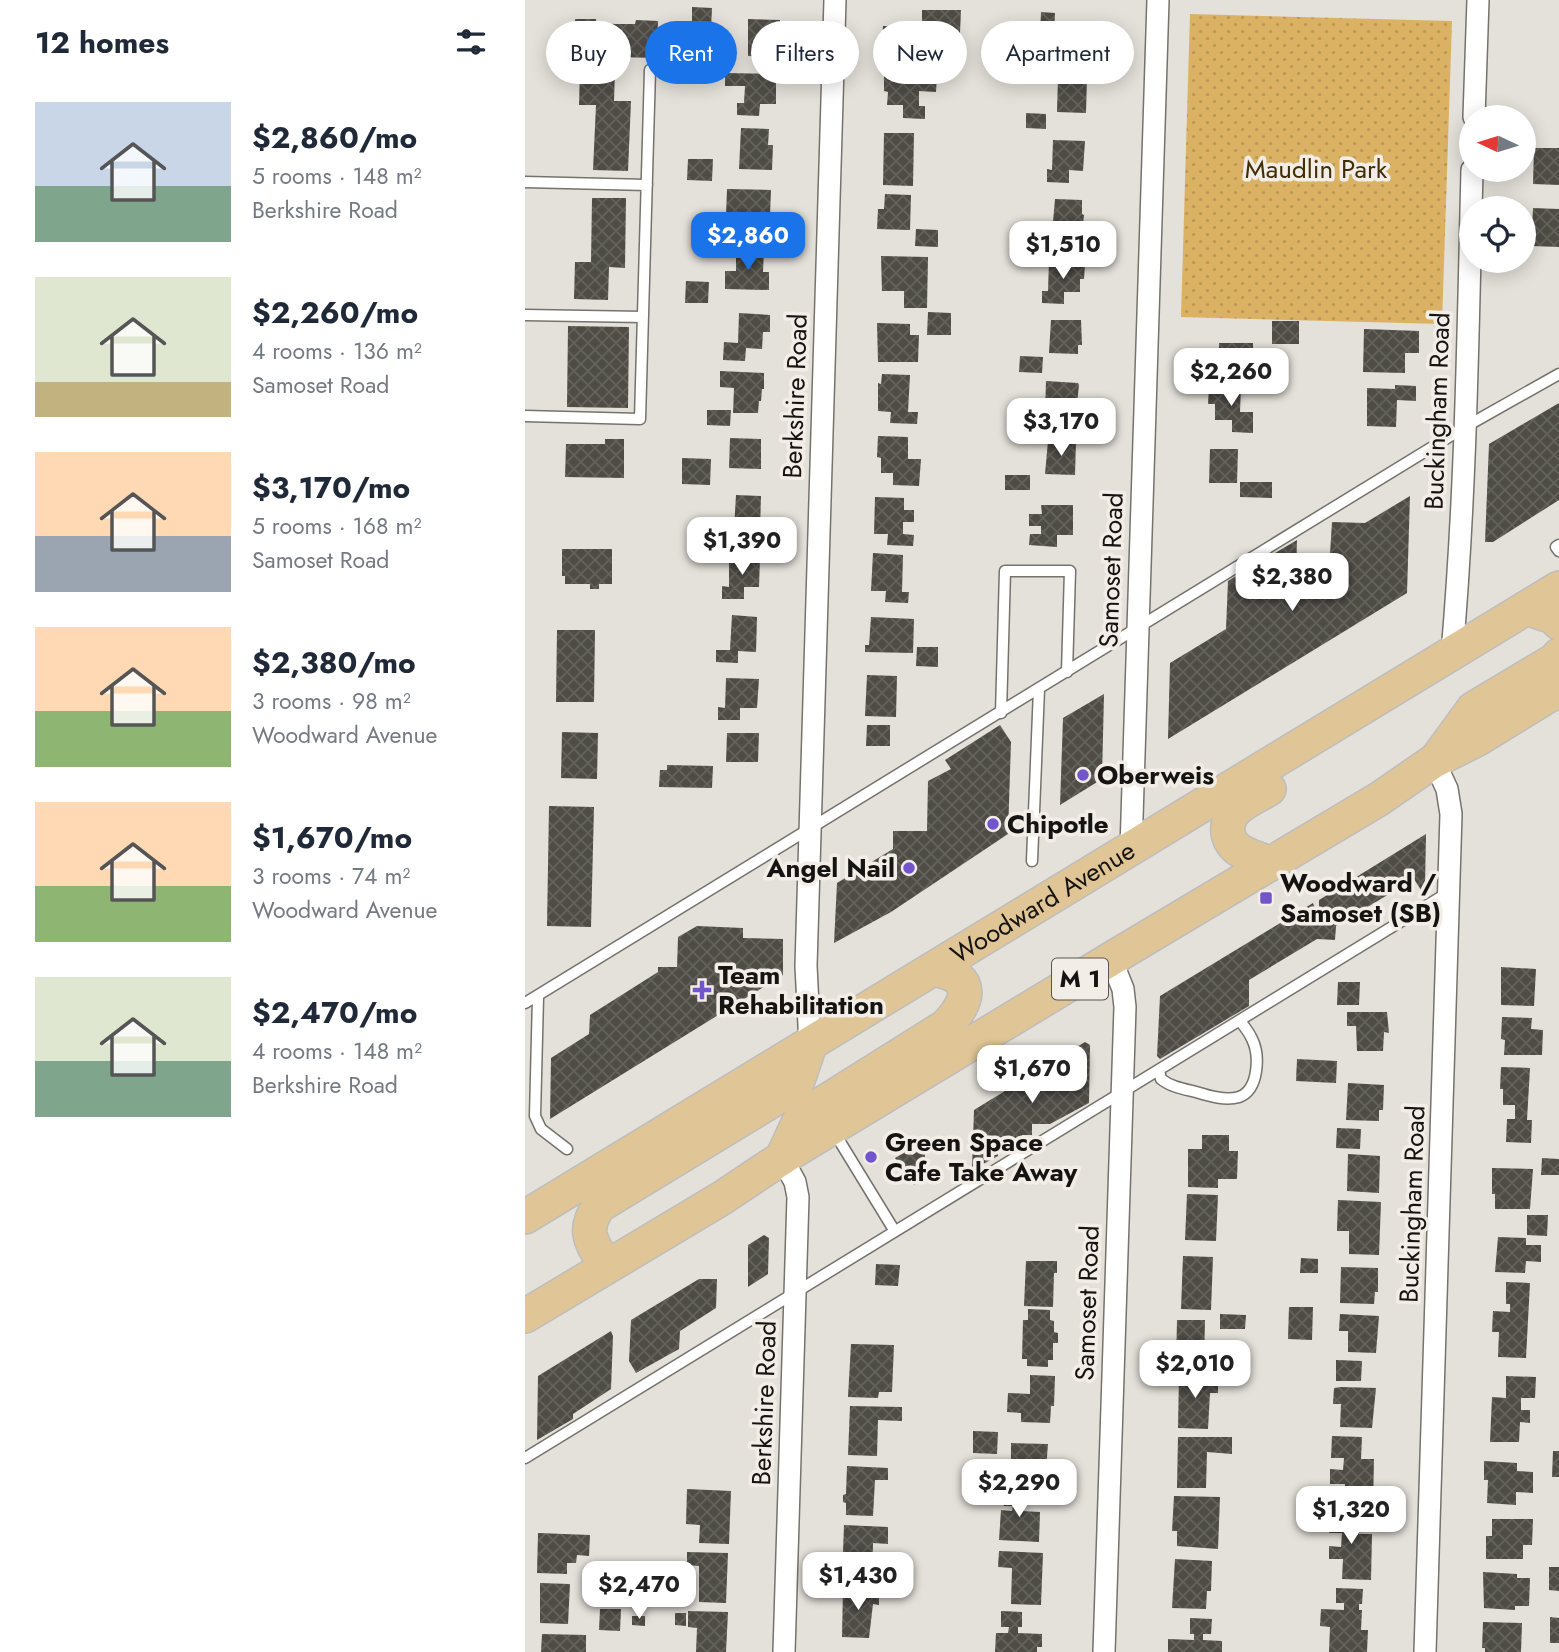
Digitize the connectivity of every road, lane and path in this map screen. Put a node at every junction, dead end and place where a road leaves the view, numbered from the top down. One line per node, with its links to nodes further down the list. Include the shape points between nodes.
1 (835, 0): 27 (street, Berkshire Road)
2 (1158, 0): 19 (street, Samoset Road)
3 (1478, 0): 5 (street)
4 (650, 84): 8 (lane)
5 (1474, 105)
6 (525, 182): 8 (lane)
7 (1472, 182): 13 (street, Buckingham Road)
8 (647, 185): 10 (lane)
9 (525, 314): 10 (lane)
10 (643, 317): 12 (lane, via 640,419)
11 (1559, 374): 13 (lane)
12 (525, 416)
13 (1465, 427): 19 (lane); 20 (street, Buckingham Road)
14 (1559, 545): 15 (lane)
15 (1559, 551)
16 (1559, 587): 17 (main road, Woodward Avenue)
17 (1525, 608): 18 (main road); 20 (main road, Woodward Avenue)
18 (1559, 623)
19 (1137, 629): 22 (lane); 28 (street, Samoset Road)
20 (1452, 653): 28 (main road, Woodward Avenue); 30 (main road, via 1441,688 1239,807 1227,830 1229,840)
21 (1559, 655): 26 (main road, via 1473,709)
22 (1067, 672): 24 (lane); 25 (lane, via 1070,571 1005,571)
23 (1559, 688): 26 (main road, M 1)
24 (1039, 690): 25 (lane); 29 (lane)
25 (1001, 713): 27 (lane)
26 (1434, 761): 30 (main road, M 1); 31 (street, Buckingham Road, via 1447,789 1451,814)
27 (810, 830): 34 (lane); 37 (street, Berkshire Road, via 806,967)
28 (1131, 849): 33 (main road, Woodward Avenue)
29 (1033, 861)
30 (1270, 864): 32 (main road, M 1)
31 (1449, 892): 36 (lane); 51 (street, Buckingham Road)
32 (1111, 959): 39 (street, Samoset Road, via 1125,1007); 40 (main road, M 1)
33 (934, 969): 37 (main road, Woodward Avenue); 42 (main road, via 960,977 965,999 961,1011 946,1026 801,1117)
34 (538, 996): 35 (lane); 41 (lane, via 535,1116 541,1129)
35 (525, 1003)
36 (1240, 1021): 38 (lane); 38 (lane, via 1256,1052 1256,1070 1246,1093 1232,1098 1185,1090 1161,1079)
37 (810, 1045): 43 (main road, Woodward Avenue); 45 (main road, via 796,1086 599,1206 588,1229)
38 (1159, 1070): 39 (lane)
39 (1122, 1092): 44 (lane); 50 (street, Samoset Road)
40 (833, 1129): 42 (main road, M 1); 44 (lane)
41 (567, 1149)
42 (782, 1158): 45 (main road, M 1); 46 (street, Berkshire Road, via 798,1197)
43 (525, 1216)
44 (894, 1230): 46 (lane)
45 (605, 1267): 47 (main road, M 1)
46 (796, 1291): 48 (lane); 49 (street, Berkshire Road)
47 (525, 1316)
48 (525, 1458)
49 (784, 1652)
50 (1104, 1652)
51 (1425, 1652)

